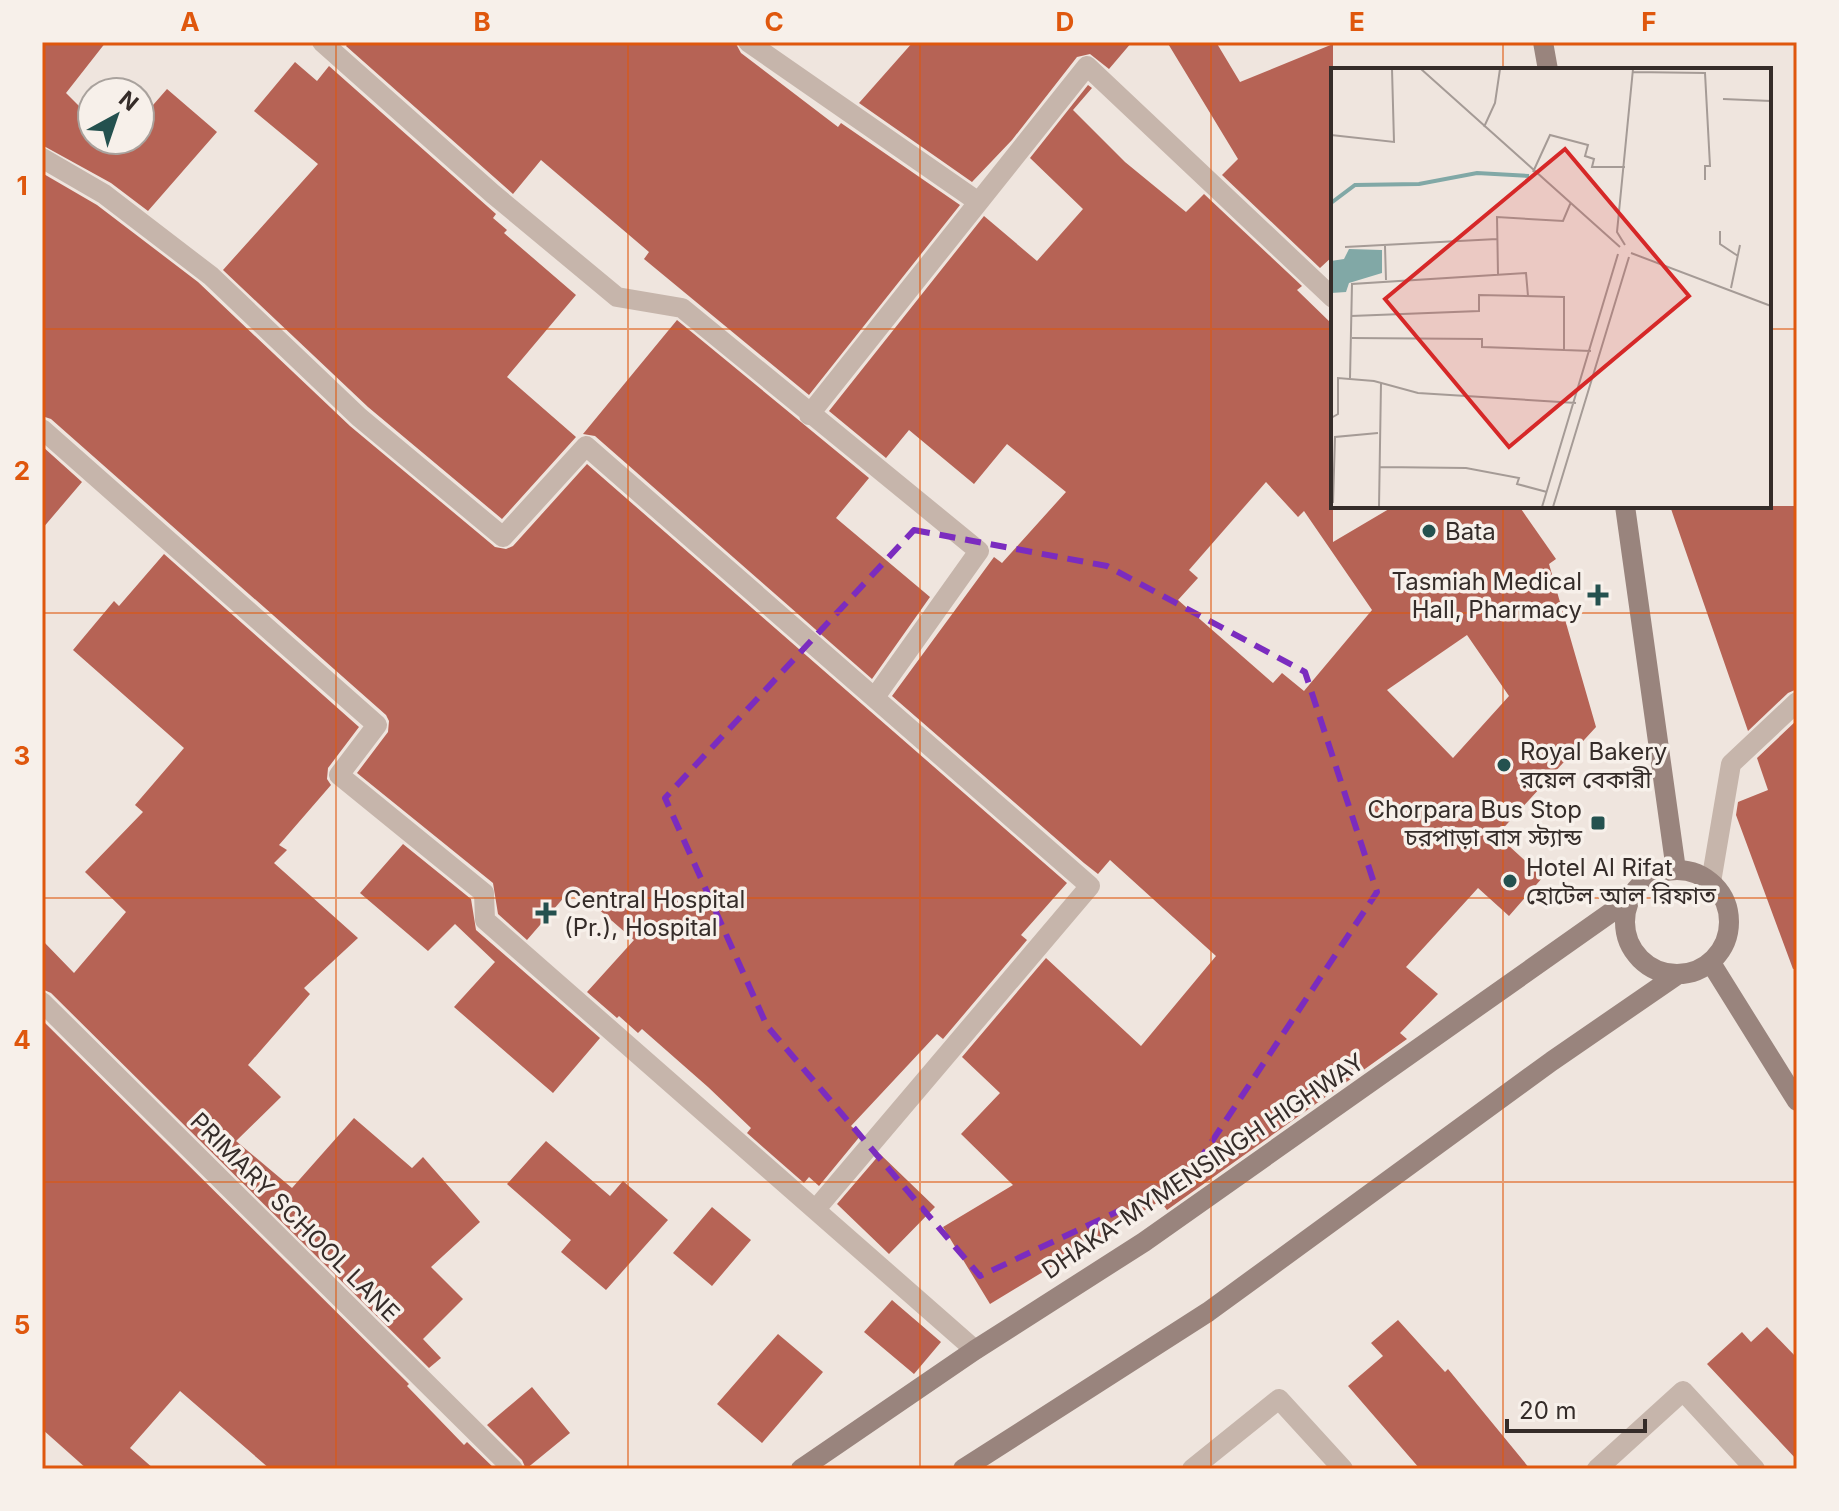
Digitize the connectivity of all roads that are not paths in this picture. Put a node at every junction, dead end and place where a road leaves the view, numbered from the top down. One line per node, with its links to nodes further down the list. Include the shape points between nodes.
1 (322, 42): 8 (street, via 617,297 682,308)
2 (748, 42): 6 (street)
3 (1543, 42): 4 (main road)
4 (1548, 68)
5 (42, 158): 11 (street, via 104,194 211,276 359,417 503,537 586,446)
6 (977, 201): 7 (street, via 1087,66); 8 (street)
7 (1331, 296)
8 (809, 415): 11 (street, via 979,551)
9 (42, 429): 20 (street, via 377,725 339,775 484,893 485,920)
10 (1625, 508): 13 (main road)
11 (875, 697): 20 (street, via 1090,886)
12 (1797, 702): 14 (street, via 1731,764)
13 (1676, 870): 14 (main road); 15 (main road, via 1649,877)
14 (1711, 882): 16 (main road, via 1728,907 1730,922 1721,952)
15 (1630, 899): 17 (main road, via 1626,933 1633,950 1644,963); 21 (main road, DHAKA-MYMENSINGH HIGHWAY, via 1144,1242)
16 (1711, 963): 17 (main road); 19 (main road)
17 (1677, 975): 24 (main road, via 1208,1312)
18 (42, 1002): 22 (street, PRIMARY SCHOOL LANE)
19 (1797, 1101)
20 (816, 1209): 21 (street)
21 (975, 1350): 23 (main road, DHAKA-MYMENSINGH HIGHWAY)
22 (513, 1469)
23 (801, 1469)
24 (963, 1469)
25 (1192, 1469): 26 (street, via 1279,1399)
26 (1343, 1469)
27 (1597, 1469): 28 (street, via 1683,1391)
28 (1755, 1469)

